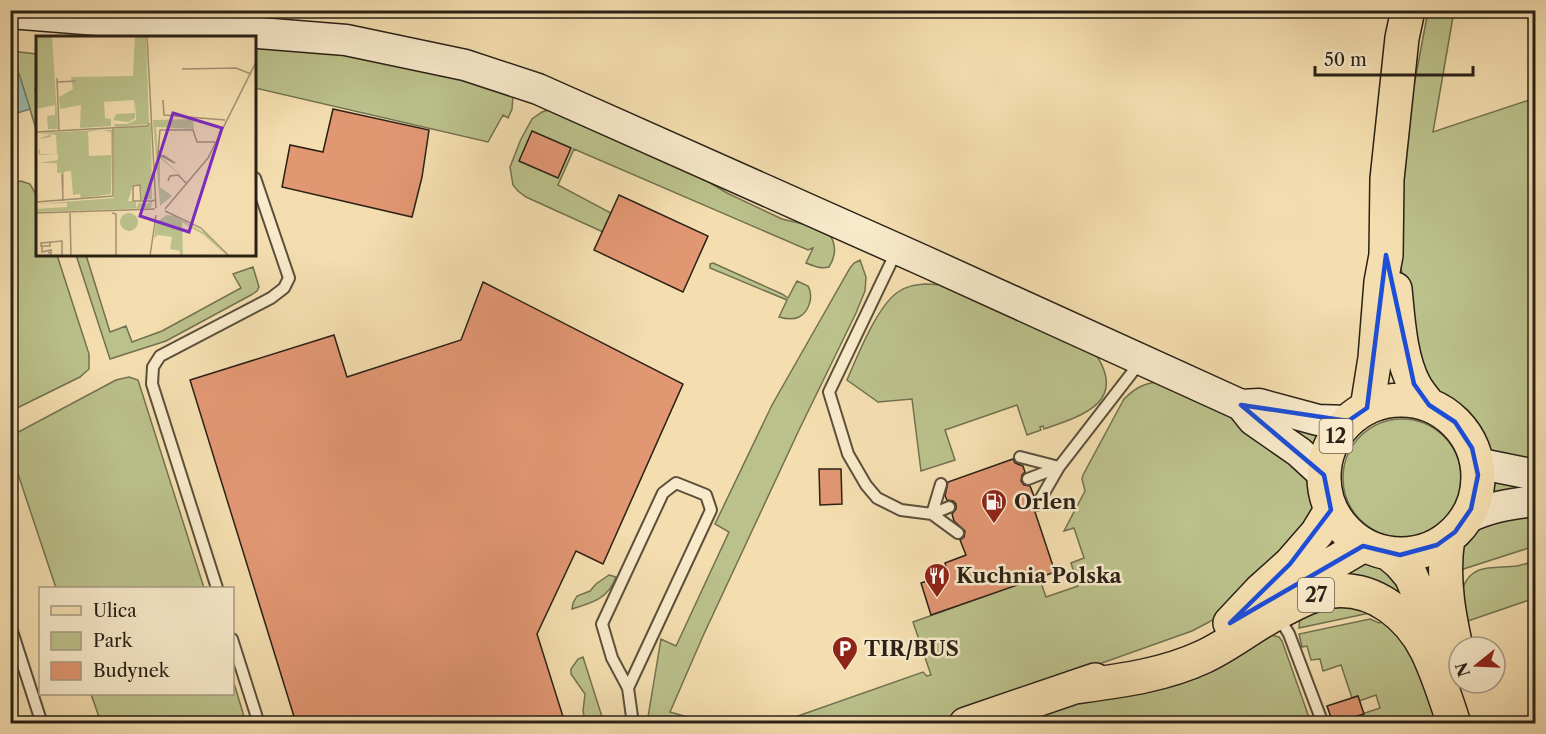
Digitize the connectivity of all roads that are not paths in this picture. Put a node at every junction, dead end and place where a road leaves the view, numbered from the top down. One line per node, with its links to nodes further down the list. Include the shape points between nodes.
1 (1408, 10): 6 (main road, 12, via 1387,178)
2 (10, 14): 3 (street)
3 (220, 34): 5 (street, via 346,40 465,65 538,89)
4 (256, 181): 26 (lane, via 289,278 284,288 160,356 153,367 152,384)
5 (897, 249): 7 (street); 22 (lane, via 829,392 848,454 866,485 877,498 901,510)
6 (1386, 255): 9 (main road, 12, via 1394,280 1406,361 1414,384); 10 (main road, 12, via 1375,358)
7 (1141, 360): 8 (street); 13 (lane)
8 (1241, 405): 10 (street, via 1259,404 1318,420); 14 (street, via 1252,420 1280,437)
9 (1429, 405): 10 (main road, 12, via 1398,400 1382,402); 12 (main road, 12, via 1455,422 1465,434)
10 (1358, 414): 14 (main road, 12, via 1330,446)
11 (1020, 457): 13 (lane)
12 (1476, 463): 15 (street); 23 (main road, 12, via 1475,498)
13 (1059, 467): 16 (lane); 19 (lane)
14 (1324, 475): 21 (main road, 12)
15 (1536, 475)
16 (1028, 479)
17 (941, 484): 22 (lane)
18 (1536, 501): 23 (street, via 1480,511)
19 (1037, 505)
20 (949, 507): 22 (lane)
21 (1331, 510): 25 (main road, 12, via 1352,537); 27 (main road, 27, via 1290,564)
22 (932, 514): 24 (lane)
23 (1457, 529): 25 (main road, via 1426,550 1401,555); 29 (main road, 12, via 1446,552 1445,582)
24 (958, 532)
25 (1376, 549): 27 (main road, 27); 34 (main road, 12, via 1411,576)
26 (217, 587)
27 (1269, 603): 31 (main road, 27, via 1188,646); 31 (main road, 27, via 1222,647 1203,657 1155,674); 34 (main road, 27, via 1332,591 1371,596 1384,602 1409,623); 39 (lane, via 1289,634)
28 (10, 625): 35 (lane)
29 (1453, 635)
30 (234, 645): 36 (lane)
31 (1074, 687): 38 (main road, 27)
32 (628, 688): 32 (lane, via 711,510 706,495 676,483 663,493 602,624 612,658); 37 (lane)
33 (1465, 695): 34 (main road)
34 (1467, 722)
35 (42, 723)
36 (259, 723)
37 (633, 723)
38 (966, 723)
39 (1323, 723)

